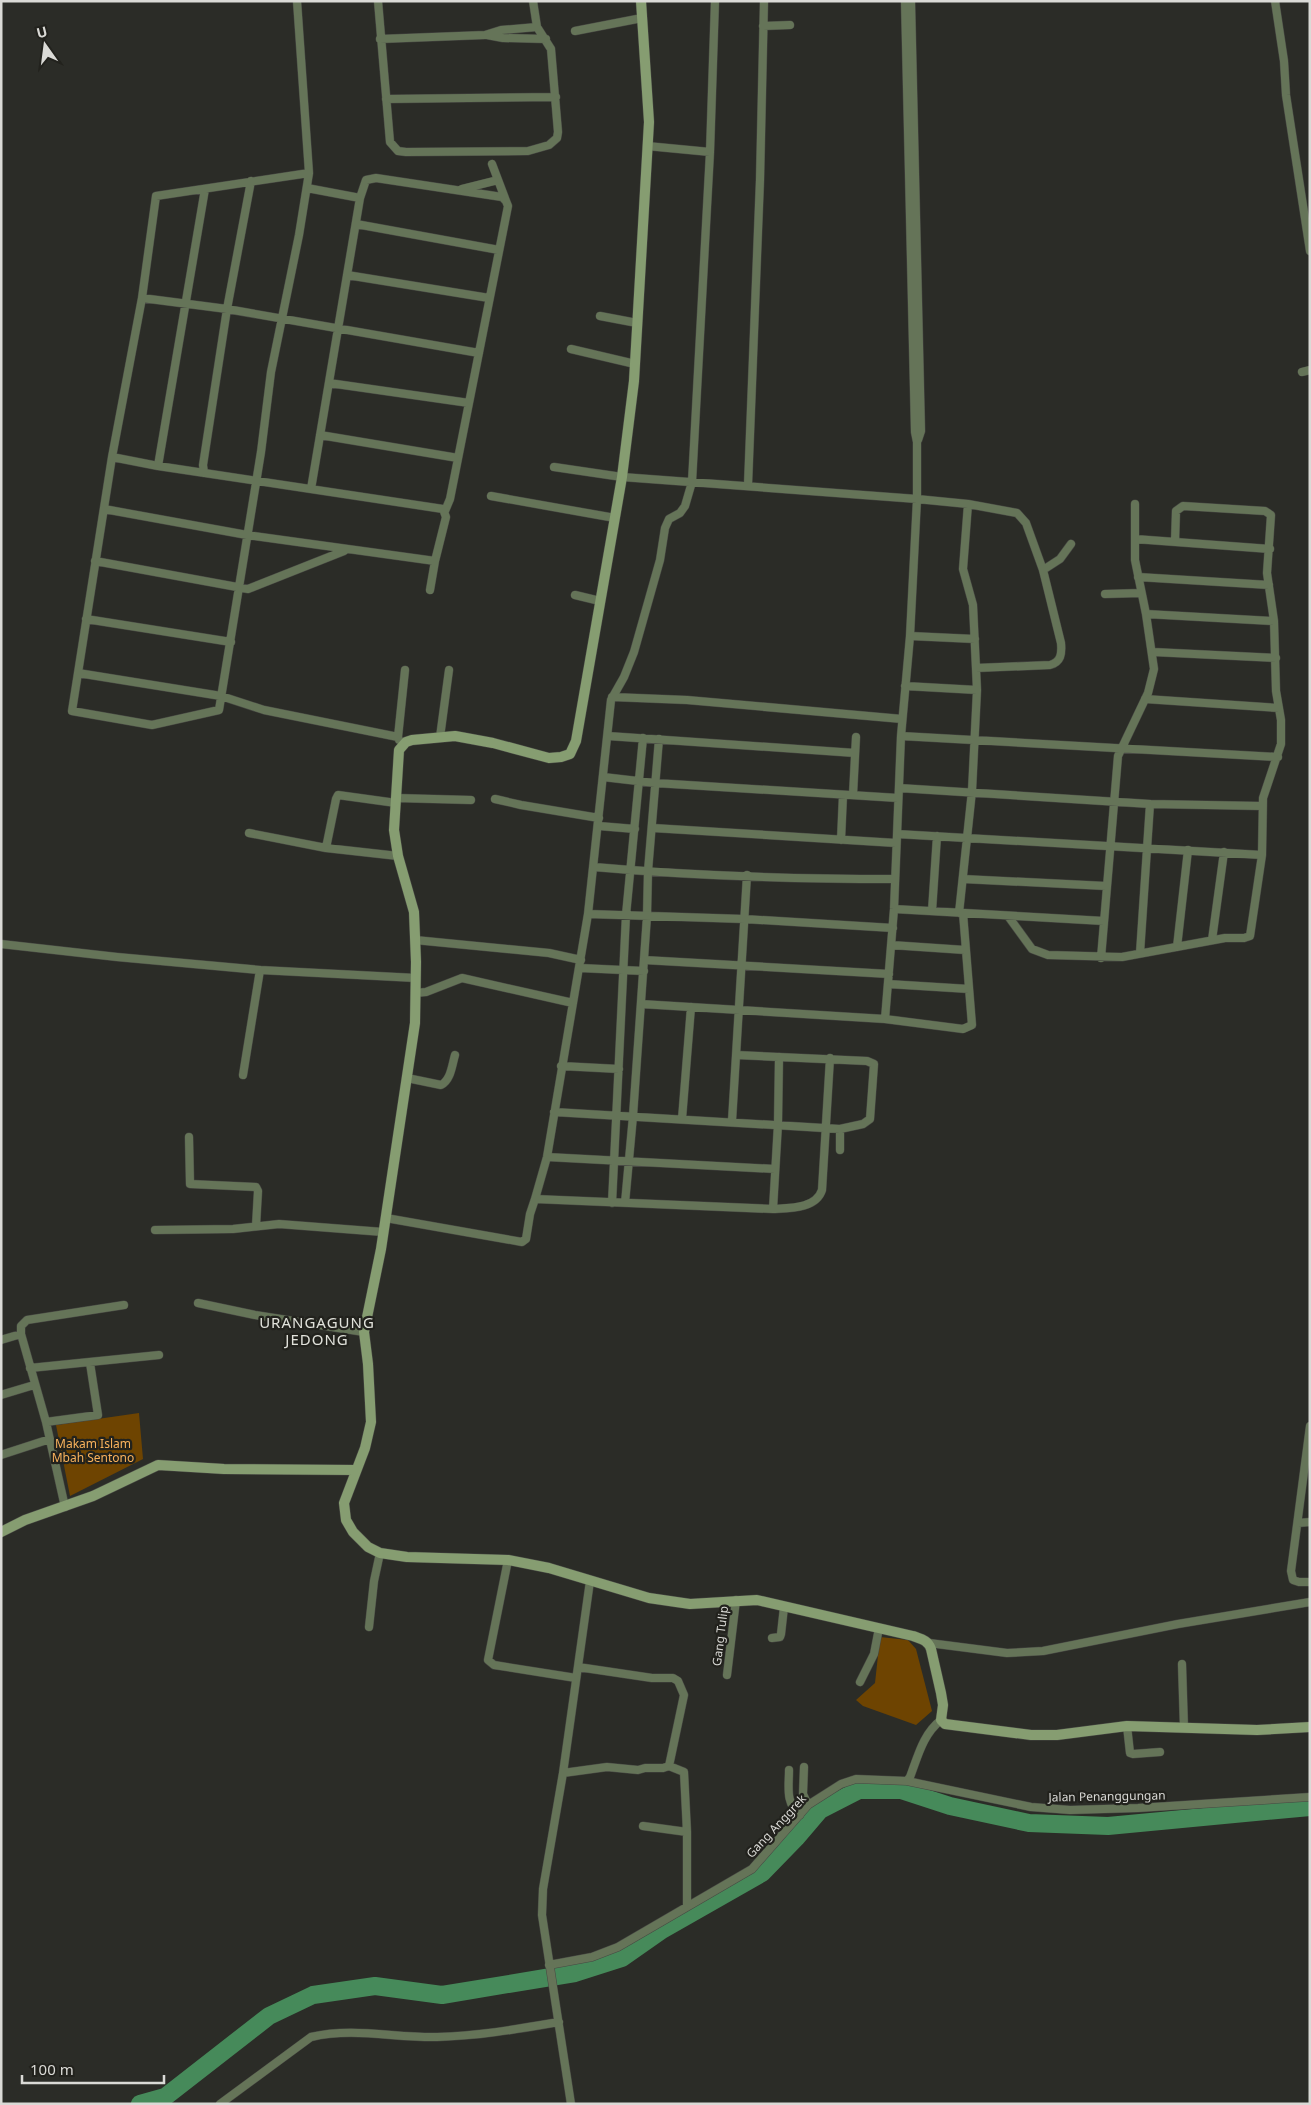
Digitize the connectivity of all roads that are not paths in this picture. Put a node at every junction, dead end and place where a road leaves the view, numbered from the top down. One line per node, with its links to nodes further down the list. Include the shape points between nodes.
1 (297, 1): 23 (street)
2 (378, 1): 16 (street)
3 (533, 1): 13 (street)
4 (640, 1): 10 (street)
5 (715, 1): 21 (street)
6 (764, 1): 12 (street)
7 (905, 1): 49 (street)
8 (911, 1): 49 (street, via 921,431)
9 (1275, 1): 33 (street)
10 (642, 18): 14 (street); 20 (street, via 649,106)
11 (790, 25): 12 (street)
12 (763, 26): 58 (street)
13 (537, 27): 15 (street, via 501,30); 17 (street)
14 (575, 31)
15 (485, 35): 16 (street); 17 (street)
16 (380, 39): 19 (street)
17 (546, 39): 18 (street, via 551,49)
18 (556, 97): 19 (street); 19 (street, via 558,138 549,145 519,151 398,151 390,142)
19 (386, 99)
20 (648, 146): 21 (street); 41 (street)
21 (710, 152): 57 (street)
22 (492, 164): 24 (street)
23 (309, 173): 25 (street); 26 (street)
24 (498, 180): 28 (street); 30 (street)
25 (251, 181): 27 (street); 38 (street)
26 (307, 188): 29 (street); 40 (street)
27 (205, 189): 35 (street, via 156,196); 37 (street)
28 (457, 190): 29 (street, via 370,178 366,180); 30 (street, via 502,197)
29 (360, 198): 31 (street)
30 (506, 201): 32 (street, via 508,206)
31 (356, 224): 32 (street); 34 (street)
32 (499, 250): 36 (street)
33 (1310, 251)
34 (348, 275): 36 (street); 42 (street)
35 (142, 298): 37 (street); 50 (street)
36 (490, 298): 44 (street)
37 (187, 303): 38 (street); 52 (street)
38 (227, 309): 40 (street); 54 (street)
39 (600, 316): 41 (street)
40 (282, 319): 42 (street); 56 (street)
41 (637, 323): 45 (street)
42 (338, 329): 44 (street); 46 (street)
43 (571, 349): 45 (street)
44 (479, 353): 47 (street)
45 (635, 364): 55 (street)
46 (329, 383): 47 (street); 48 (street)
47 (469, 403): 51 (street)
48 (320, 435): 51 (street); 59 (street)
49 (917, 442): 61 (street)
50 (112, 456): 52 (street); 64 (street)
51 (458, 458): 65 (street)
52 (158, 466): 54 (street)
53 (554, 466): 55 (street)
54 (204, 473): 56 (street)
55 (622, 477): 57 (street); 66 (street)
56 (256, 480): 59 (street); 67 (street)
57 (692, 482): 58 (street); 99 (street, via 685,506 669,519 665,528 660,560 634,652)
58 (748, 485): 61 (street)
59 (311, 489): 65 (street)
60 (491, 496): 66 (street)
61 (917, 499): 62 (street); 87 (street)
62 (968, 504): 75 (street, via 1017,513 1022,517); 88 (street, via 963,569 972,597)
63 (1135, 504): 68 (street)
64 (104, 509): 67 (street); 73 (street)
65 (445, 511): 74 (street)
66 (615, 518): 83 (street)
67 (247, 535): 72 (street); 78 (street)
68 (1135, 539): 69 (street); 76 (street)
69 (1174, 542): 71 (street); 71 (street, via 1176,511 1183,506 1268,512 1272,518)
70 (1072, 544): 75 (street, via 1060,559)
71 (1270, 549): 77 (street)
72 (346, 550): 74 (street); 78 (street, via 248,589)
73 (95, 561): 78 (street); 85 (street)
74 (435, 561): 79 (street)
75 (1043, 570): 92 (street, via 1061,643 1058,661)
76 (1138, 577): 77 (street); 80 (street)
77 (1269, 585): 86 (street)
78 (239, 587): 89 (street)
79 (430, 590)
80 (1141, 593): 81 (street); 84 (street)
81 (1105, 594)
82 (575, 595): 83 (street)
83 (600, 602): 105 (street, via 576,741 570,754 555,758 466,737)
84 (1146, 614): 86 (street); 90 (street)
85 (86, 619): 89 (street); 95 (street)
86 (1274, 621): 91 (street)
87 (910, 636): 88 (street); 96 (street)
88 (975, 639): 92 (street)
89 (231, 642): 98 (street)
90 (1152, 652): 91 (street); 100 (street, via 1154,676)
91 (1276, 658): 101 (street)
92 (976, 668): 97 (street)
93 (405, 670): 109 (street)
94 (449, 670): 105 (street)
95 (78, 673): 98 (street); 98 (street, via 72,711 152,725 219,710)
96 (904, 686): 97 (street); 102 (street)
97 (977, 690): 110 (street)
98 (221, 696): 109 (street, via 264,710)
99 (612, 697): 102 (street); 103 (street)
100 (1145, 699): 101 (street); 111 (street)
101 (1279, 708): 113 (street, via 1281,744)
102 (902, 718): 104 (street)
103 (608, 736): 107 (street); 114 (street)
104 (901, 736): 110 (street); 117 (street)
105 (440, 737): 109 (street)
106 (856, 737): 112 (street)
107 (643, 738): 108 (street); 115 (street)
108 (659, 739): 112 (street); 116 (street)
109 (400, 741): 123 (street)
110 (976, 741): 111 (street); 118 (street)
111 (1120, 749): 113 (street); 125 (street)
112 (855, 753): 120 (street)
113 (1278, 757): 127 (street)
114 (603, 777): 115 (street); 128 (street)
115 (638, 781): 116 (street); 130 (street)
116 (655, 783): 119 (street); 129 (street)
117 (899, 788): 118 (street); 121 (street)
118 (972, 791): 125 (street); 134 (street)
119 (843, 795): 120 (street); 135 (street)
120 (853, 795): 121 (street)
121 (898, 798): 132 (street)
122 (495, 799): 128 (street)
123 (396, 800): 124 (street); 138 (street, via 338,796); 142 (street, via 394,830)
124 (471, 800)
125 (1114, 802): 126 (street); 137 (street)
126 (1150, 804): 127 (street); 139 (street)
127 (1262, 806): 143 (street)
128 (599, 822): 130 (street); 144 (street)
129 (653, 828): 135 (street); 146 (street)
130 (635, 829): 145 (street)
131 (249, 833): 138 (street)
132 (897, 834): 133 (street); 136 (street)
133 (937, 836): 134 (street); 152 (street)
134 (968, 839): 137 (street); 149 (street)
135 (841, 840): 136 (street)
136 (896, 843): 148 (street)
137 (1110, 846): 139 (street); 150 (street)
138 (326, 848): 142 (street)
139 (1148, 848): 140 (street); 167 (street)
140 (1188, 850): 141 (street); 165 (street)
141 (1224, 852): 143 (street); 162 (street)
142 (398, 856): 161 (street, via 411,898)
143 (1262, 856): 162 (street, via 1250,936)
144 (594, 868): 145 (street); 154 (street)
145 (631, 871): 146 (street); 155 (street)
146 (648, 871): 147 (street); 156 (street)
147 (747, 875): 148 (street); 158 (street)
148 (895, 879): 151 (street)
149 (964, 879): 150 (street); 153 (street)
150 (1106, 886): 159 (street)
151 (894, 909): 152 (street); 160 (street)
152 (932, 911): 153 (street)
153 (961, 913): 157 (street); 166 (street)
154 (588, 914): 155 (street); 170 (street)
155 (626, 914): 156 (street); 173 (street)
156 (648, 916): 158 (street); 169 (street)
157 (1008, 916): 159 (street); 168 (street, via 1032,948 1042,954)
158 (744, 919): 160 (street); 171 (street)
159 (1104, 921): 168 (street)
160 (892, 928): 164 (street)
161 (415, 940): 170 (street, via 549,953); 176 (street)
162 (1212, 940): 165 (street)
163 (1, 944): 172 (street)
164 (891, 945): 166 (street); 175 (street)
165 (1177, 947): 167 (street)
166 (965, 950): 178 (street)
167 (1140, 953): 168 (street)
168 (1101, 958)
169 (644, 960): 171 (street); 174 (street)
170 (581, 964): 173 (street); 180 (street)
171 (741, 966): 175 (street); 183 (street)
172 (260, 970): 176 (street); 191 (street)
173 (623, 971): 174 (street); 190 (street)
174 (644, 971): 181 (street)
175 (890, 974): 177 (street)
176 (416, 978): 179 (street)
177 (888, 984): 178 (street); 184 (street)
178 (969, 989): 184 (street, via 973,1022 966,1029)
179 (415, 994): 180 (street, via 462,978); 192 (street, via 414,1034)
180 (573, 1004): 189 (street)
181 (641, 1004): 182 (street); 195 (street)
182 (692, 1007): 183 (street); 196 (street)
183 (738, 1009): 184 (street); 186 (street)
184 (885, 1018)
185 (455, 1055): 192 (street, via 448,1080 441,1085)
186 (736, 1055): 187 (street); 197 (street)
187 (779, 1057): 188 (street); 198 (street)
188 (830, 1058): 199 (street); 200 (street, via 867,1061 875,1067 870,1119 863,1124)
189 (561, 1066): 190 (street); 193 (street)
190 (620, 1069): 194 (street)
191 (243, 1075)
192 (407, 1078): 211 (street)
193 (554, 1112): 194 (street); 203 (street)
194 (617, 1115): 195 (street); 204 (street)
195 (633, 1116): 196 (street); 205 (street)
196 (682, 1119): 197 (street)
197 (732, 1121): 198 (street)
198 (778, 1124): 199 (street); 206 (street)
199 (826, 1128): 200 (street); 210 (street, via 820,1195 799,1206)
200 (840, 1129): 202 (street)
201 (189, 1137): 212 (street, via 190,1184 256,1187)
202 (840, 1150)
203 (547, 1157): 204 (street); 207 (street)
204 (614, 1160): 205 (street); 209 (street)
205 (629, 1161): 206 (street); 208 (street)
206 (775, 1169): 210 (street)
207 (534, 1201): 209 (street); 211 (street, via 526,1239 522,1242)
208 (625, 1202): 209 (street); 210 (street)
209 (612, 1203)
210 (773, 1209)
211 (386, 1218): 214 (street)
212 (256, 1226): 213 (street); 214 (street, via 279,1224)
213 (155, 1230)
214 (383, 1232): 217 (street)
215 (198, 1303): 217 (street)
216 (124, 1305): 218 (street, via 27,1320 21,1326)
217 (364, 1332): 230 (street, via 371,1422)
218 (21, 1334): 219 (street); 222 (street)
219 (1, 1340)
220 (159, 1356): 221 (street)
221 (90, 1363): 222 (street); 225 (street, via 98,1415)
222 (30, 1368): 223 (street)
223 (34, 1385): 224 (street); 225 (street)
224 (1, 1395)
225 (46, 1422): 227 (street)
226 (1310, 1426): 229 (street)
227 (50, 1439): 228 (street); 231 (street)
228 (1, 1454)
229 (1306, 1468): 233 (street)
230 (356, 1470): 231 (street, via 158,1465); 235 (street, via 344,1503 346,1520 368,1547)
231 (65, 1507): 234 (street)
232 (1310, 1522): 233 (street)
233 (1298, 1523): 238 (street, via 1292,1577 1299,1582)
234 (1, 1532)
235 (380, 1552): 236 (street, via 407,1557); 242 (street)
236 (508, 1560): 237 (street, via 550,1568); 249 (street, via 489,1662)
237 (590, 1581): 239 (street, via 679,1603); 247 (street)
238 (1310, 1582)
239 (736, 1600): 241 (street, via 757,1600); 248 (street, Gang Tulip)
240 (1310, 1602): 245 (street, via 1043,1651 1006,1653)
241 (784, 1606): 243 (street); 244 (street, via 781,1634)
242 (369, 1627)
243 (879, 1628): 245 (street); 250 (street, via 874,1654)
244 (772, 1638)
245 (929, 1643): 251 (street, via 943,1705)
246 (1182, 1664): 254 (street)
247 (578, 1667): 249 (street); 256 (street, via 652,1678 674,1678 678,1682 684,1695)
248 (727, 1675)
249 (576, 1678): 259 (street)
250 (860, 1682)
251 (941, 1720): 252 (street, via 945,1724 1031,1735); 260 (street, via 922,1744)
252 (1127, 1726): 254 (street); 255 (street, via 1130,1753)
253 (1310, 1727): 254 (street, via 1257,1730)
254 (1184, 1728)
255 (1160, 1752)
256 (669, 1766): 259 (street, via 638,1770 607,1767); 265 (street, via 681,1770 685,1776)
257 (804, 1767): 262 (street, via 803,1794)
258 (789, 1770): 263 (street, via 789,1801)
259 (563, 1773): 267 (street, via 543,1889 542,1915)
260 (907, 1781): 261 (street, Jalan Penanggungan, via 1030,1807 1070,1810); 262 (street, Gang Anggrek, via 856,1779 830,1790)
261 (1310, 1797)
262 (808, 1805): 263 (street, Gang Anggrek)
263 (800, 1815): 266 (street, Gang Anggrek, via 752,1869)
264 (643, 1826): 265 (street)
265 (687, 1832): 266 (street)
266 (687, 1905): 267 (street, Gang Anggrek, via 618,1947 592,1957)
267 (548, 1962): 268 (street)
268 (559, 2022): 269 (street, via 492,2034 455,2036 330,2032 312,2037); 270 (street)
269 (220, 2104)
270 (571, 2104)

